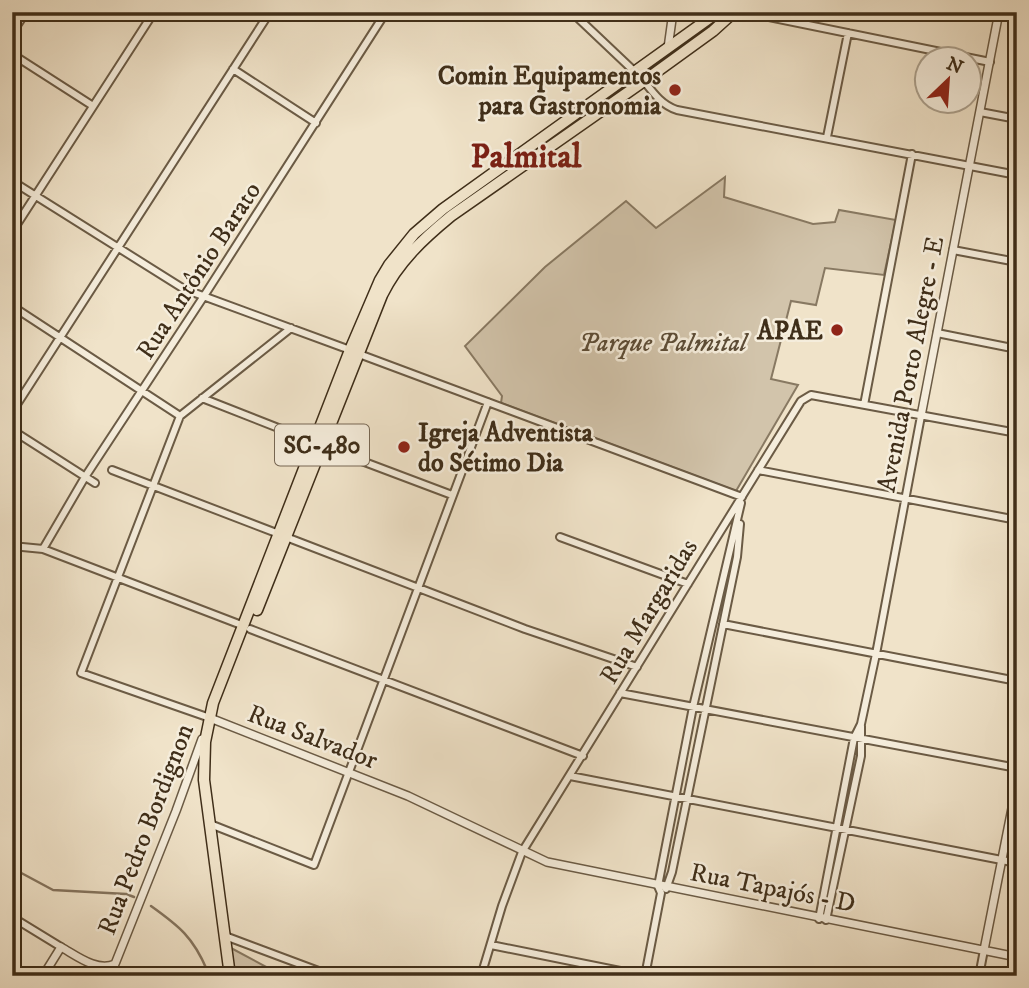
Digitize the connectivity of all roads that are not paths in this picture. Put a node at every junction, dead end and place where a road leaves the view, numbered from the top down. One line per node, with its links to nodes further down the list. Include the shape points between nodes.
1 (26, 12): 11 (street)
2 (154, 12): 21 (street)
3 (270, 12): 17 (street)
4 (386, 12): 25 (street, Rua Antônio Barato)
5 (569, 12): 18 (street)
6 (673, 12): 13 (street)
7 (718, 12): 13 (main road, SC-480)
8 (734, 12): 15 (main road, SC-480)
9 (744, 12): 12 (street)
10 (999, 12): 16 (street, Avenida Porto Alegre - E)
11 (12, 33)
12 (848, 33): 16 (street); 26 (street)
13 (668, 49): 15 (main road); 18 (main road, SC-480)
14 (12, 54): 21 (street)
15 (674, 59): 19 (main road, SC-480)
16 (990, 62): 20 (street, Avenida Porto Alegre - E)
17 (233, 69): 25 (street); 33 (street)
18 (636, 73): 42 (main road, SC-480, via 482,180 414,234 380,279)
19 (644, 82): 26 (street, via 668,107 677,110); 42 (main road, SC-480, via 422,241 388,283)
20 (984, 92)
21 (93, 106): 31 (street)
22 (984, 113): 24 (street)
23 (979, 116): 28 (street, Avenida Porto Alegre - E)
24 (1017, 119)
25 (316, 123): 36 (street, Rua Antônio Barato)
26 (827, 137): 27 (street)
27 (912, 154): 28 (street); 46 (street)
28 (970, 165): 29 (street); 34 (street, Avenida Porto Alegre - E)
29 (1017, 175)
30 (12, 181): 31 (street)
31 (35, 195): 32 (street); 33 (street)
32 (12, 232)
33 (117, 248): 36 (street, via 184,289); 40 (street)
34 (953, 250): 35 (street); 39 (street, Avenida Porto Alegre - E)
35 (1017, 262)
36 (204, 296): 38 (street); 43 (street, Rua Antônio Barato)
37 (12, 306): 40 (street)
38 (291, 328): 42 (street); 44 (street)
39 (937, 334): 41 (street); 49 (street, Avenida Porto Alegre - E)
40 (61, 337): 43 (street); 47 (street)
41 (1017, 349)
42 (354, 352): 45 (street); 52 (main road, SC-480)
43 (143, 390): 48 (street); 55 (street, Rua Antônio Barato)
44 (202, 398): 48 (street); 52 (street)
45 (488, 402): 58 (street); 59 (street)
46 (864, 405): 49 (street); 54 (street, Rua Margaridas, via 811,395 801,401)
47 (12, 412)
48 (180, 416): 57 (street)
49 (921, 416): 51 (street); 60 (street, Avenida Porto Alegre - E)
50 (12, 430): 55 (street)
51 (1017, 433)
52 (318, 444): 58 (street); 63 (main road, SC-480)
53 (112, 470): 57 (street)
54 (758, 470): 59 (street, Rua Margaridas); 60 (street)
55 (85, 477): 56 (street); 67 (street, Rua Antônio Barato)
56 (95, 484)
57 (153, 486): 63 (street); 68 (street)
58 (452, 495): 70 (street)
59 (742, 497): 62 (street, Rua Margaridas); 65 (street); 71 (street, via 737,557)
60 (905, 498): 61 (street); 73 (street, Avenida Porto Alegre - E)
61 (1017, 520)
62 (717, 534): 65 (street); 69 (street, Rua Margaridas)
63 (282, 536): 70 (street); 72 (main road, SC-480)
64 (560, 537): 69 (street)
65 (732, 541): 78 (street)
66 (12, 546): 67 (street)
67 (43, 549): 68 (street)
68 (117, 579): 72 (street); 80 (street, Rua Salvador, via 81,673)
69 (688, 584): 74 (street, Rua Margaridas)
70 (418, 588): 74 (street); 75 (street)
71 (723, 624): 73 (street); 79 (street)
72 (247, 627): 75 (street); 80 (main road, SC-480)
73 (876, 654): 76 (street); 81 (street, Avenida Porto Alegre - E)
74 (637, 667): 77 (street, Rua Margaridas)
75 (383, 679): 84 (street); 86 (street)
76 (1017, 681)
77 (620, 693): 78 (street); 84 (street, Rua Margaridas)
78 (693, 707): 79 (street); 89 (street)
79 (705, 709): 82 (street); 90 (street)
80 (210, 718): 86 (street, Rua Salvador); 91 (main road, SC-480, via 203,763); 102 (street, Rua Pedro Bordignon, via 115,964 97,966)
81 (861, 723): 82 (street, Avenida Porto Alegre - E); 83 (street, Avenida Porto Alegre - E)
82 (854, 738): 83 (street); 92 (street, Avenida Porto Alegre - E)
83 (862, 739): 85 (street); 93 (street, Avenida Porto Alegre - E)
84 (583, 756): 87 (street, Rua Margaridas)
85 (1017, 768)
86 (348, 772): 91 (street, via 314,865); 94 (street, Rua Salvador, via 442,811)
87 (570, 776): 89 (street); 94 (street, Rua Margaridas)
88 (1017, 783): 95 (street)
89 (675, 796): 90 (street); 97 (street)
90 (687, 798): 92 (street); 97 (street)
91 (208, 823): 100 (main road, SC-480)
92 (835, 827): 93 (street); 99 (street, Avenida Porto Alegre - E)
93 (847, 829): 95 (street); 99 (street, Avenida Porto Alegre - E)
94 (523, 852): 97 (street, Rua Tapajós - D); 101 (street, Rua Margaridas)
95 (1002, 860): 96 (street); 103 (street)
96 (1017, 863)
97 (662, 889): 99 (street, Rua Tapajós - D); 109 (street)
98 (12, 917): 102 (street, Rua Pedro Bordignon)
99 (823, 919): 103 (street, Rua Tapajós - D)
100 (225, 936): 106 (main road, SC-480); 107 (street)
101 (491, 945): 108 (street, Rua Margaridas); 109 (street)
102 (61, 947): 105 (street)
103 (984, 950): 104 (street, Rua Tapajós - D); 110 (street)
104 (1017, 957)
105 (43, 976)
106 (230, 976)
107 (332, 976)
108 (481, 976)
109 (645, 976)
110 (979, 976)

